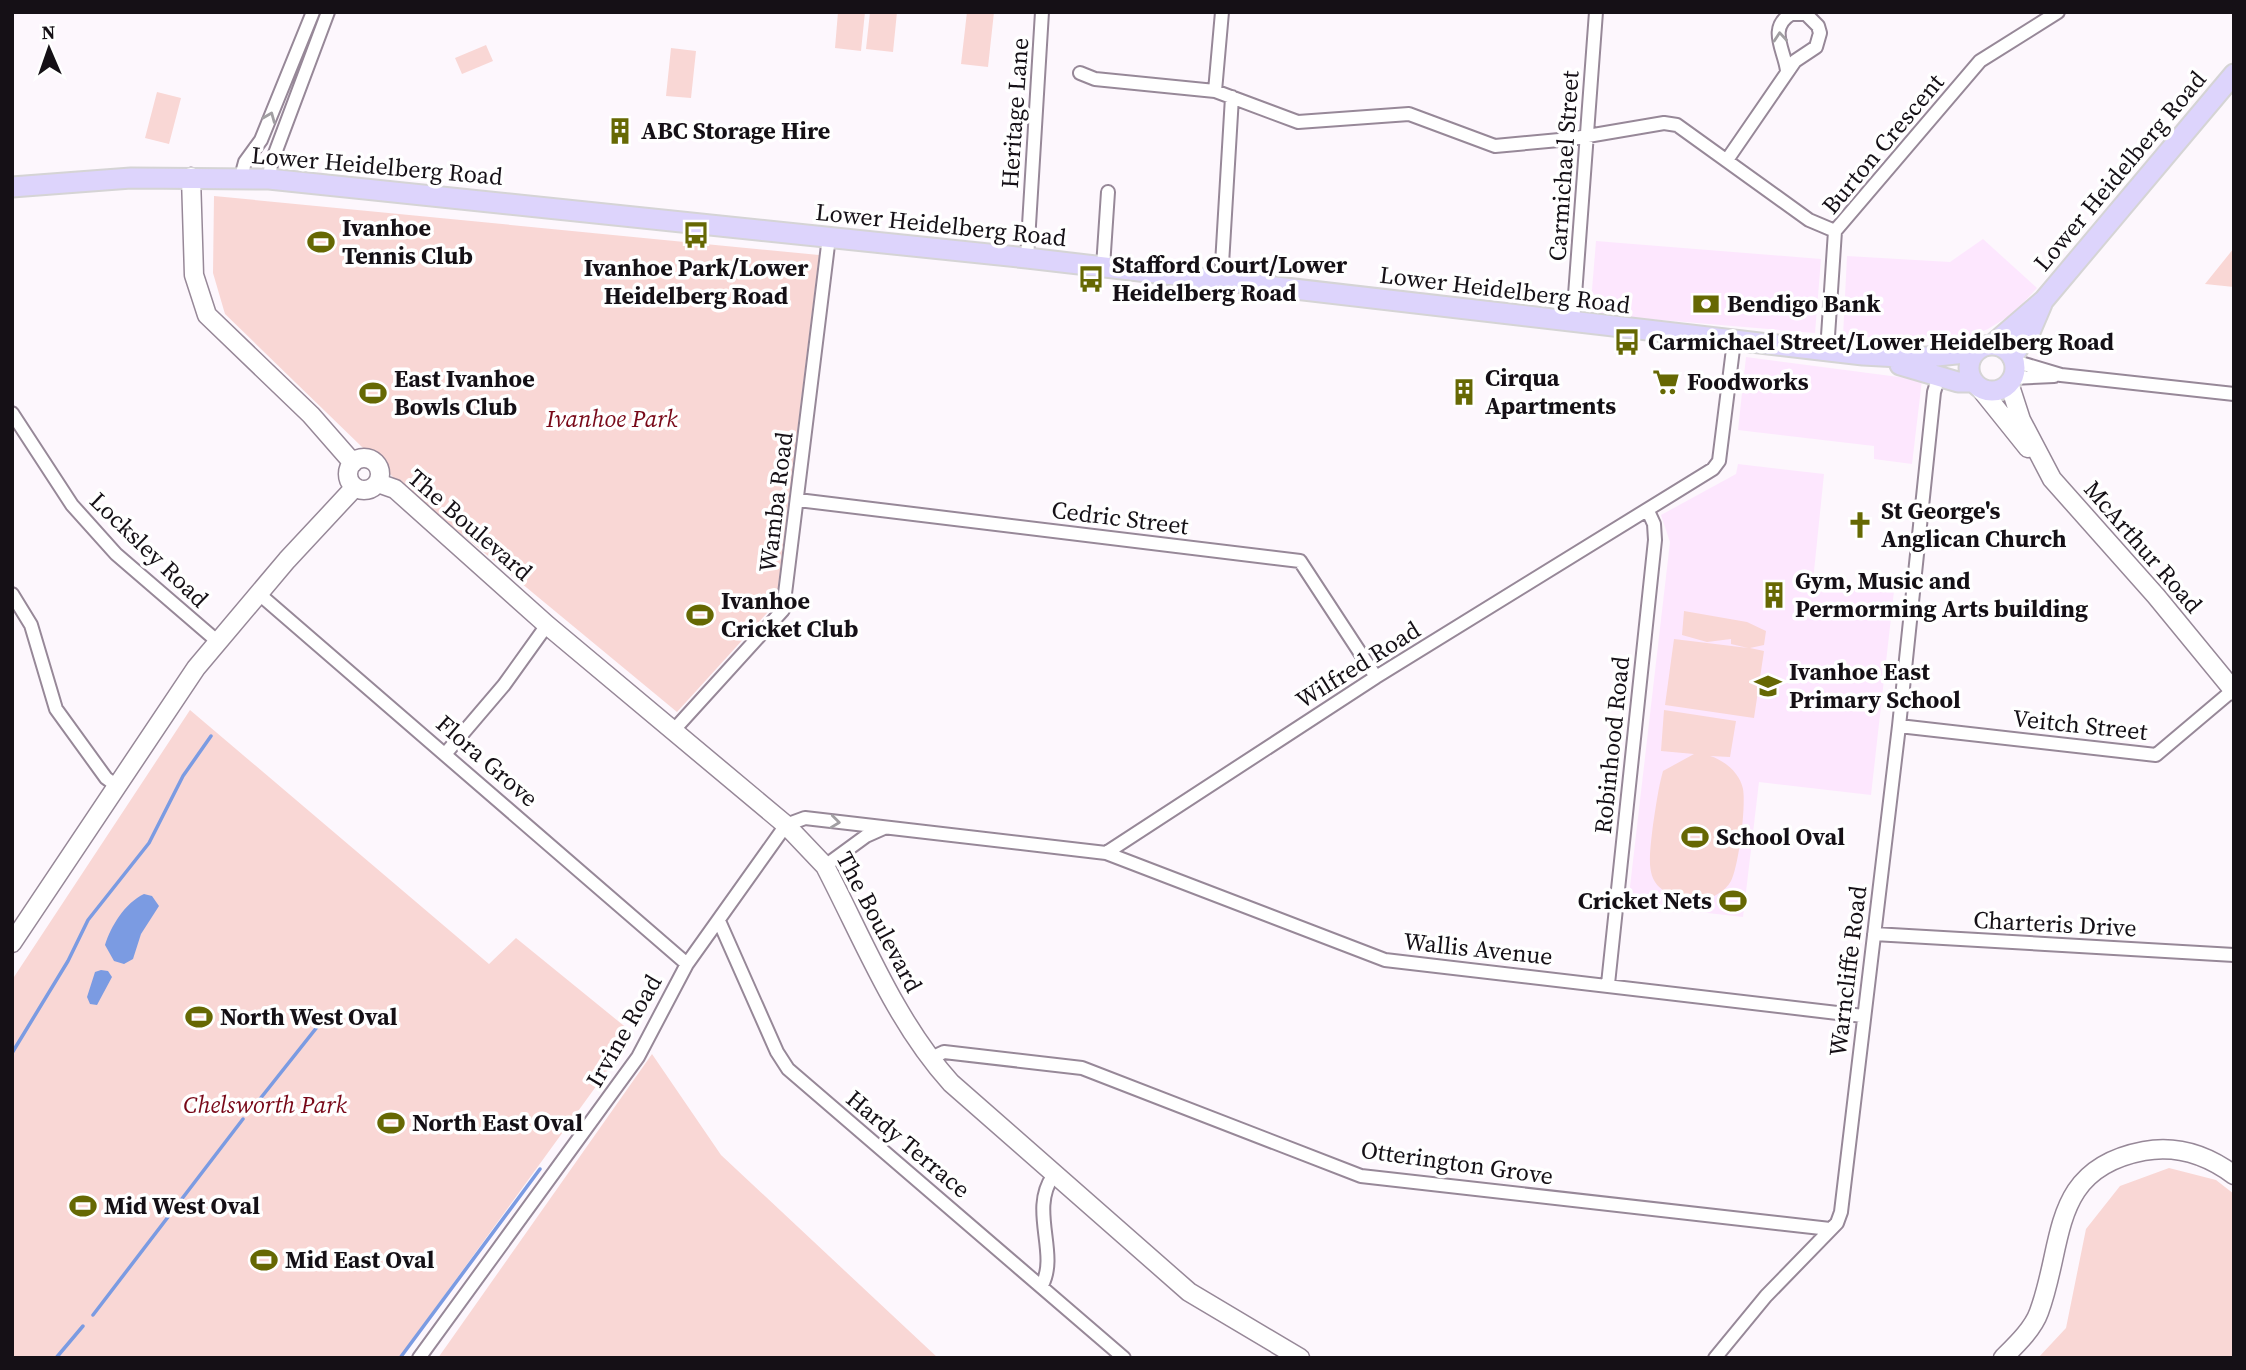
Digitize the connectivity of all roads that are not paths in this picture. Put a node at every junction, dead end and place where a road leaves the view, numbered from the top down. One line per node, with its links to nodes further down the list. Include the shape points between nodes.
1 (313, 12): 15 (street, one-way to 1, via 245,162 261,140)
2 (328, 12): 16 (street)
3 (1042, 12): 21 (street, Heritage Lane)
4 (1222, 12): 10 (street)
5 (1596, 12): 12 (street, Carmichael Street)
6 (2057, 12): 19 (street, Burton Crescent, via 1980,61)
7 (1787, 71): 7 (street, one-way to 7, via 1779,27 1791,14 1805,14 1818,26 1819,41); 13 (street)
8 (1080, 73): 10 (street, via 1095,79)
9 (2234, 74): 24 (main road, Lower Heidelberg Road)
10 (1215, 91): 11 (street)
11 (1232, 97): 12 (street, via 1298,122 1409,114 1495,146); 23 (street)
12 (1587, 136): 13 (street, via 1664,123 1677,125); 25 (street, Carmichael Street)
13 (1727, 160): 19 (street, via 1809,220)
14 (191, 177): 15 (main road, Lower Heidelberg Road); 17 (main road, Lower Heidelberg Road); 35 (street, via 194,275 207,315 311,415)
15 (241, 177): 16 (main road, Lower Heidelberg Road)
16 (269, 179): 20 (main road, Lower Heidelberg Road)
17 (12, 187)
18 (1108, 192): 22 (street)
19 (1835, 231): 28 (street, Burton Crescent)
20 (829, 237): 21 (main road, Lower Heidelberg Road); 39 (street, Wamba Road)
21 (1027, 258): 22 (main road, Lower Heidelberg Road)
22 (1103, 267): 23 (main road, Lower Heidelberg Road)
23 (1221, 281): 25 (main road, Lower Heidelberg Road)
24 (2044, 300): 27 (main road, Lower Heidelberg Road); 30 (main road, Lower Heidelberg Road)
25 (1573, 322): 26 (main road, Lower Heidelberg Road)
26 (1734, 341): 28 (main road, Lower Heidelberg Road); 40 (street, Wilfred Road, via 1719,461)
27 (1984, 348): 29 (main road, Lower Heidelberg Road, via 1918,358); 30 (main road, via 2004,348); 32 (main road, via 1969,367)
28 (1827, 351): 29 (main road, Lower Heidelberg Road)
29 (1863, 355): 31 (main road, Lower Heidelberg Road)
30 (2012, 370): 32 (main road, via 2000,389 1989,391); 33 (street); 36 (street, McArthur Road, via 2021,420)
31 (1939, 376): 32 (main road, Lower Heidelberg Road); 47 (street, Warncliffe Road)
32 (1976, 384): 36 (street, McArthur Road)
33 (2234, 394)
34 (12, 414): 44 (street, Locksley Road, via 72,505 117,554)
35 (353, 463): 37 (street, via 362,458 373,460 381,473); 38 (street, via 349,478)
36 (2044, 466): 46 (street, McArthur Road)
37 (378, 483): 38 (street, via 365,490); 43 (street, The Boulevard, via 395,489)
38 (355, 487): 41 (street)
39 (798, 500): 45 (street, Cedric Street, via 1300,561); 48 (street, Wamba Road, via 783,610)
40 (1648, 511): 45 (street, Wilfred Road); 60 (street, Robinhood Road, via 1655,540)
41 (258, 593): 44 (street); 49 (street, Flora Grove)
42 (12, 594): 50 (street, via 31,625 56,709 106,778)
43 (547, 625): 48 (street, The Boulevard); 49 (street)
44 (217, 641): 50 (street)
45 (1376, 677): 53 (street, Wilfred Road)
46 (2233, 690): 47 (street, Veitch Street, via 2156,755)
47 (1899, 726): 56 (street, Warncliffe Road)
48 (673, 731): 51 (street, The Boulevard)
49 (446, 753): 59 (street, Flora Grove)
50 (117, 786): 57 (street)
51 (786, 825): 52 (street, one-way to 52, via 805,818); 54 (street, The Boulevard); 55 (street, Irvine Road)
52 (884, 828): 53 (street); 54 (street)
53 (1106, 853): 60 (street, Wallis Avenue, via 1385,960)
54 (825, 866): 62 (street, The Boulevard, via 898,1011)
55 (719, 922): 59 (street, Irvine Road); 66 (street, Hardy Terrace, via 788,1069)
56 (1874, 934): 58 (street, Charteris Drive); 61 (street, Warncliffe Road)
57 (12, 943)
58 (2234, 955)
59 (687, 964): 67 (street, Irvine Road, via 638,1057)
60 (1608, 984): 61 (street, Wallis Avenue)
61 (1863, 1016): 65 (street, Warncliffe Road, via 1841,1212)
62 (929, 1059): 63 (street, The Boulevard); 65 (street, Otterington Grove, via 944,1052 1082,1068 1361,1175)
63 (1053, 1175): 66 (street, via 1044,1188 1046,1268); 69 (street, The Boulevard, via 1189,1292)
64 (2234, 1175): 71 (street, via 2192,1153 2160,1148 2124,1155 2102,1167 2079,1186 2062,1214 2038,1315)
65 (1830, 1229): 70 (street, Warncliffe Road)
66 (1042, 1285): 68 (street, Hardy Terrace)
67 (419, 1358)
68 (1124, 1358)
69 (1300, 1358)
70 (1715, 1358)
71 (2003, 1358)

